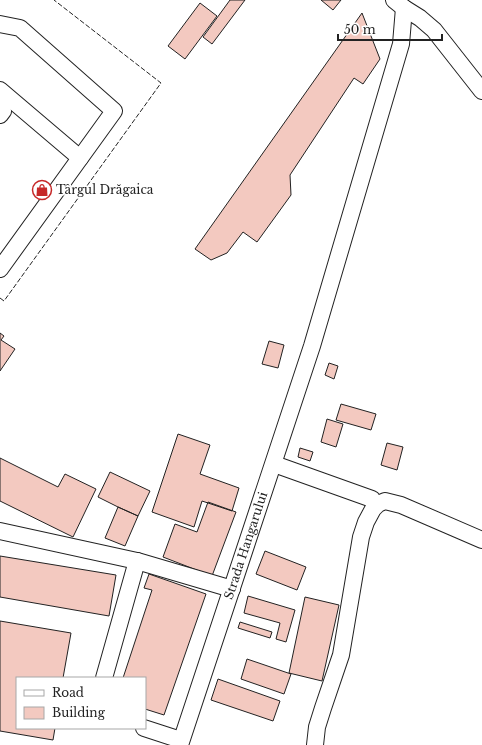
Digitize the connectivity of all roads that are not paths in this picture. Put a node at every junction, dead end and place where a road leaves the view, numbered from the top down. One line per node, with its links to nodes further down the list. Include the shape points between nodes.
1 (399, 4): 4 (street, via 434,30); 9 (street, Strada Hangarului, via 401,44 312,346)
2 (0, 24): 7 (street, via 20,28 114,111)
3 (0, 90): 7 (street)
4 (482, 91)
5 (0, 104): 6 (street, via 3,111)
6 (0, 116)
7 (80, 158): 8 (street)
8 (0, 269)
9 (274, 464): 10 (street); 14 (street, Strada Hangarului)
10 (377, 503): 12 (street, via 401,505); 18 (street, via 361,537 341,655 317,727)
11 (0, 531): 13 (street)
12 (482, 540)
13 (137, 561): 14 (street); 15 (street)
14 (232, 589): 17 (street, Strada Hangarului)
15 (104, 677)
16 (146, 729): 17 (street)
17 (180, 743)
18 (315, 745)

